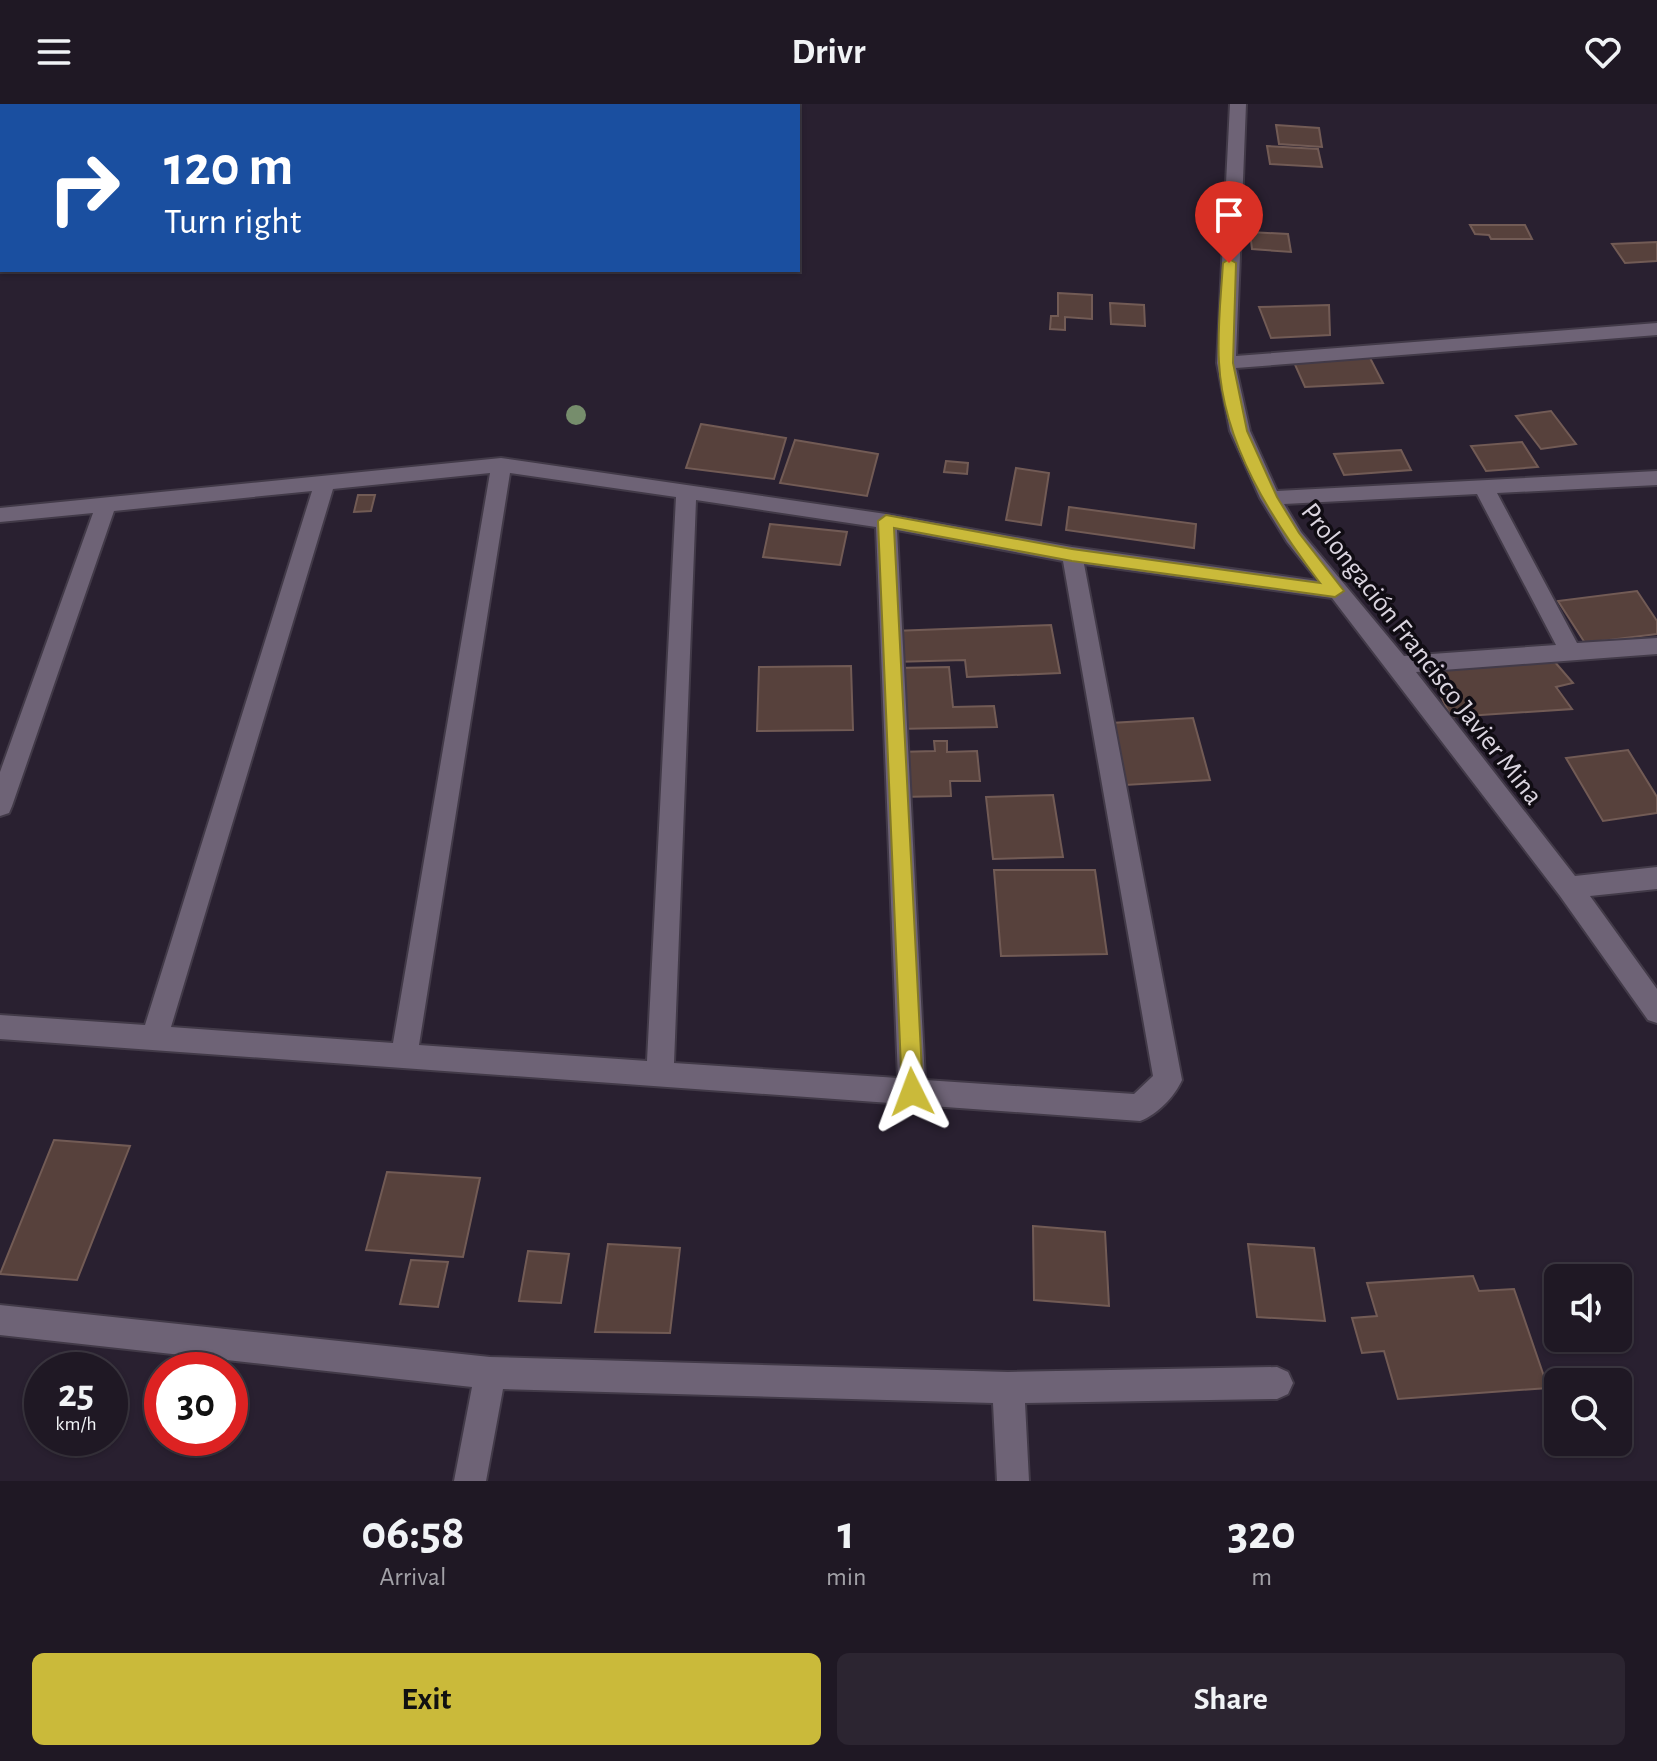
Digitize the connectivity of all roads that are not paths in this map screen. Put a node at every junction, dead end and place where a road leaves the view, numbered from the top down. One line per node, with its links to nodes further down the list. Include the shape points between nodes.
1 (1238, 104): 3 (street, Prolongación Francisco Javier Mina)
2 (1657, 329): 3 (street)
3 (1226, 363): 9 (street, Prolongación Francisco Javier Mina, via 1240,431)
4 (501, 465): 5 (street); 8 (street); 24 (street)
5 (325, 481): 10 (street); 23 (street)
6 (1655, 481): 7 (street)
7 (1485, 490): 9 (street); 16 (street)
8 (686, 491): 12 (street); 25 (street)
9 (1270, 498): 14 (street, Prolongación Francisco Javier Mina)
10 (106, 504): 11 (street); 18 (street)
11 (0, 515)
12 (886, 521): 13 (street); 26 (street)
13 (1072, 555): 14 (street); 26 (street, via 1168,1080 1140,1108)
14 (1335, 591): 17 (street, Prolongación Francisco Javier Mina)
15 (1657, 646): 16 (street)
16 (1571, 652): 17 (street)
17 (1398, 665): 20 (street, Prolongación Francisco Javier Mina)
18 (0, 806)
19 (1657, 878): 20 (street)
20 (1569, 888): 21 (street, Prolongación Francisco Javier Mina)
21 (1657, 1011)
22 (0, 1027): 23 (street)
23 (154, 1038): 24 (street)
24 (404, 1056): 25 (street)
25 (660, 1075): 26 (street)
26 (912, 1092)
27 (0, 1320): 28 (street)
28 (490, 1373): 30 (street); 31 (street)
29 (1277, 1383): 30 (street)
30 (1008, 1388): 32 (street)
31 (470, 1481)
32 (1013, 1481)

